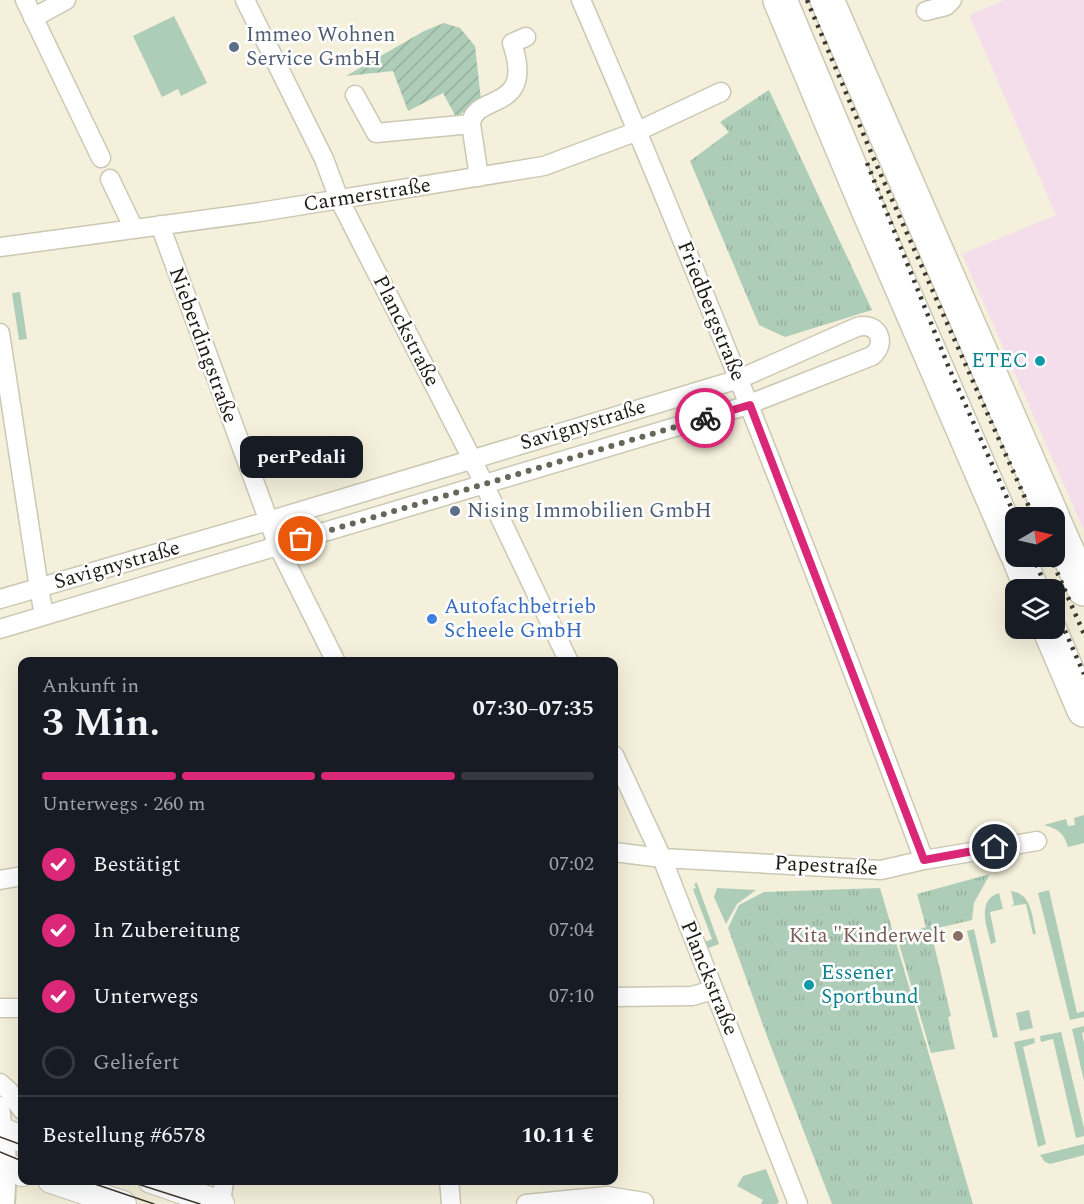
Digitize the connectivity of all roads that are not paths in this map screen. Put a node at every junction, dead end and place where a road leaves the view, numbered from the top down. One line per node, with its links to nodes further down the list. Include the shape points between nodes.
1 (25, 0): 11 (street)
2 (66, 0): 11 (street)
3 (245, 0): 21 (street, Planckstraße, via 324,159)
4 (581, 0): 17 (street, Friedbergstraße)
5 (759, 0): 22 (highway, via 813,117)
6 (780, 0): 22 (highway)
7 (827, 0): 13 (highway)
8 (842, 0): 13 (highway)
9 (952, 0): 10 (street, via 946,6)
10 (926, 11)
11 (33, 18): 18 (street)
12 (526, 36): 16 (street, via 512,43 518,72 512,90 475,112)
13 (861, 81): 32 (highway)
14 (721, 92): 17 (street, Carmerstraße)
15 (355, 95): 16 (street, via 376,134)
16 (471, 124): 19 (street)
17 (638, 131): 19 (street, Carmerstraße, via 544,166); 27 (street, Friedbergstraße)
18 (100, 158)
19 (479, 177): 21 (street, Carmerstraße)
20 (110, 179): 24 (street)
21 (339, 199): 23 (street, Carmerstraße); 30 (street, Planckstraße)
22 (866, 205): 34 (highway)
23 (160, 225): 24 (street, Carmerstraße); 33 (street, Nieberdingstraße)
24 (134, 229): 25 (street, Carmerstraße)
25 (0, 247)
26 (0, 333): 29 (street)
27 (739, 379): 28 (street, Friedbergstraße); 28 (street, Savignystraße, via 863,326 880,337 877,352 872,356); 30 (street, Savignystraße)
28 (750, 405): 31 (street, Savignystraße); 50 (street, Friedbergstraße)
29 (7, 429): 37 (street)
30 (472, 459): 31 (street, Planckstraße); 33 (street, Savignystraße)
31 (485, 485): 36 (street, Savignystraße); 44 (street, Planckstraße)
32 (1049, 507)
33 (268, 521): 36 (street, Nieberdingstraße); 37 (street, Savignystraße)
34 (1005, 527)
35 (1065, 545): 38 (highway)
36 (278, 546): 40 (street, Savignystraße); 43 (street, Nieberdingstraße)
37 (39, 588): 39 (street, Savignystraße); 40 (street)
38 (1084, 589)
39 (0, 599)
40 (44, 615): 41 (street, Savignystraße)
41 (0, 629)
42 (1054, 639): 45 (highway)
43 (334, 657)
44 (567, 657)
45 (1084, 710)
46 (618, 764): 49 (street, Planckstraße)
47 (1037, 841): 50 (street, Papestraße)
48 (618, 852): 49 (street, Papestraße)
49 (662, 858): 50 (street, Papestraße, via 858,870 881,870); 53 (street, Planckstraße)
50 (924, 860)
51 (18, 877): 52 (street)
52 (0, 880)
53 (713, 990): 54 (street, via 692,996); 72 (street, Planckstraße)
54 (618, 997)
55 (0, 1008): 56 (street)
56 (18, 1008)
57 (0, 1083): 58 (street)
58 (18, 1104)
59 (0, 1106): 60 (street)
60 (8, 1134): 61 (street)
61 (9, 1167): 67 (street)
62 (66, 1185): 68 (main road)
63 (166, 1185): 69 (main road)
64 (223, 1185): 69 (street)
65 (449, 1185): 70 (street)
66 (644, 1202): 71 (street, via 607,1196)
67 (3, 1204)
68 (123, 1204)
69 (221, 1204)
70 (451, 1204)
71 (526, 1204)
72 (798, 1204)

